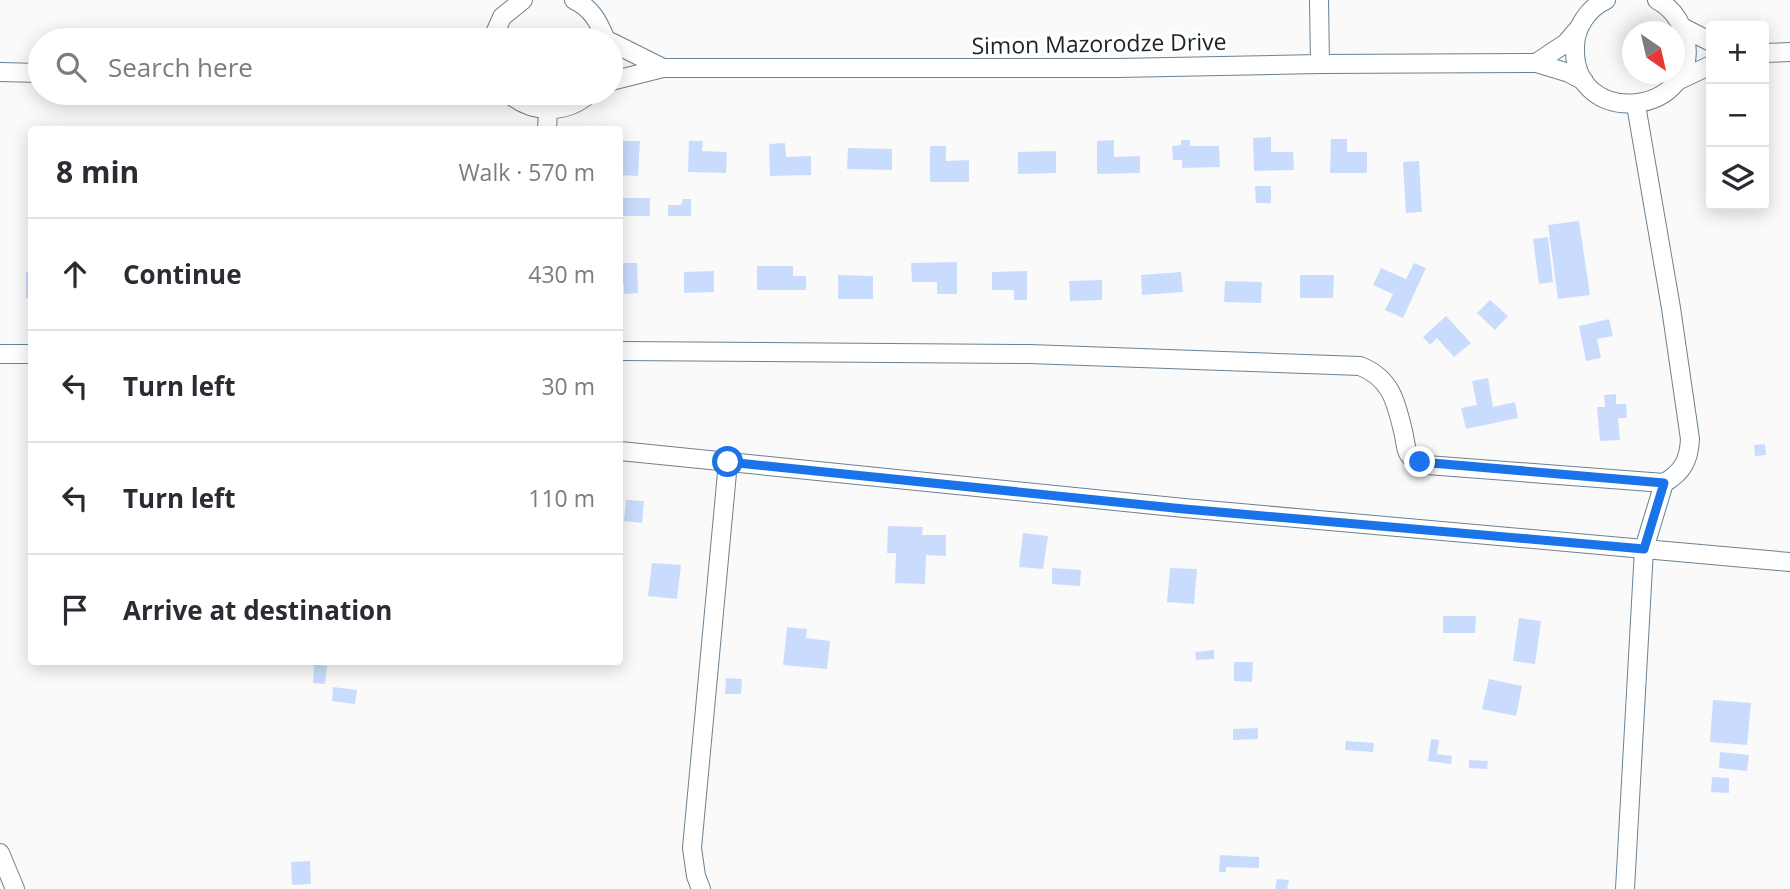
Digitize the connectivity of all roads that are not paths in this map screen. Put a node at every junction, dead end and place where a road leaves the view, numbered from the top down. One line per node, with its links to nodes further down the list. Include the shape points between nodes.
1 (523, 0): 7 (street, via 502,17)
2 (574, 0): 8 (street, Simon Mazorodze Drive, via 583,4)
3 (1319, 0): 17 (street)
4 (1606, 0): 9 (street, via 1586,15)
5 (1657, 0): 6 (street)
6 (1678, 21)
7 (497, 28)
8 (602, 28)
9 (1578, 29): 16 (street); 25 (street, via 1575,47)
10 (1685, 29): 12 (street)
11 (1685, 38): 18 (street)
12 (1706, 39)
13 (623, 48): 20 (street, Simon Mazorodze Drive)
14 (1790, 52): 15 (street)
15 (1769, 53)
16 (1536, 63): 17 (street, Simon Mazorodze Drive); 25 (street, Simon Mazorodze Drive)
17 (1320, 64): 20 (street, Simon Mazorodze Drive)
18 (1685, 64)
19 (1706, 67): 23 (street)
20 (663, 68): 24 (street, Simon Mazorodze Drive)
21 (0, 72): 22 (street)
22 (28, 72)
23 (1685, 77)
24 (623, 78)
25 (1584, 81): 29 (street, Simon Mazorodze Drive, via 1607,100)
26 (1674, 84): 29 (street, via 1652,101)
27 (526, 105): 30 (street)
28 (567, 105): 30 (street)
29 (1636, 105): 37 (street, via 1690,439 1683,468)
30 (548, 110): 31 (street)
31 (547, 126)
32 (623, 351): 37 (street, via 1029,354 1360,366 1387,383 1395,397 1408,453 1420,462)
33 (0, 354): 34 (street)
34 (28, 354)
35 (623, 451): 36 (street)
36 (728, 462): 38 (street, via 1184,509); 42 (street, via 692,848)
37 (1664, 483): 38 (street)
38 (1644, 549): 39 (street); 43 (street)
39 (1790, 562)
40 (0, 853): 41 (street)
41 (15, 889)
42 (701, 889)
43 (1625, 889)

